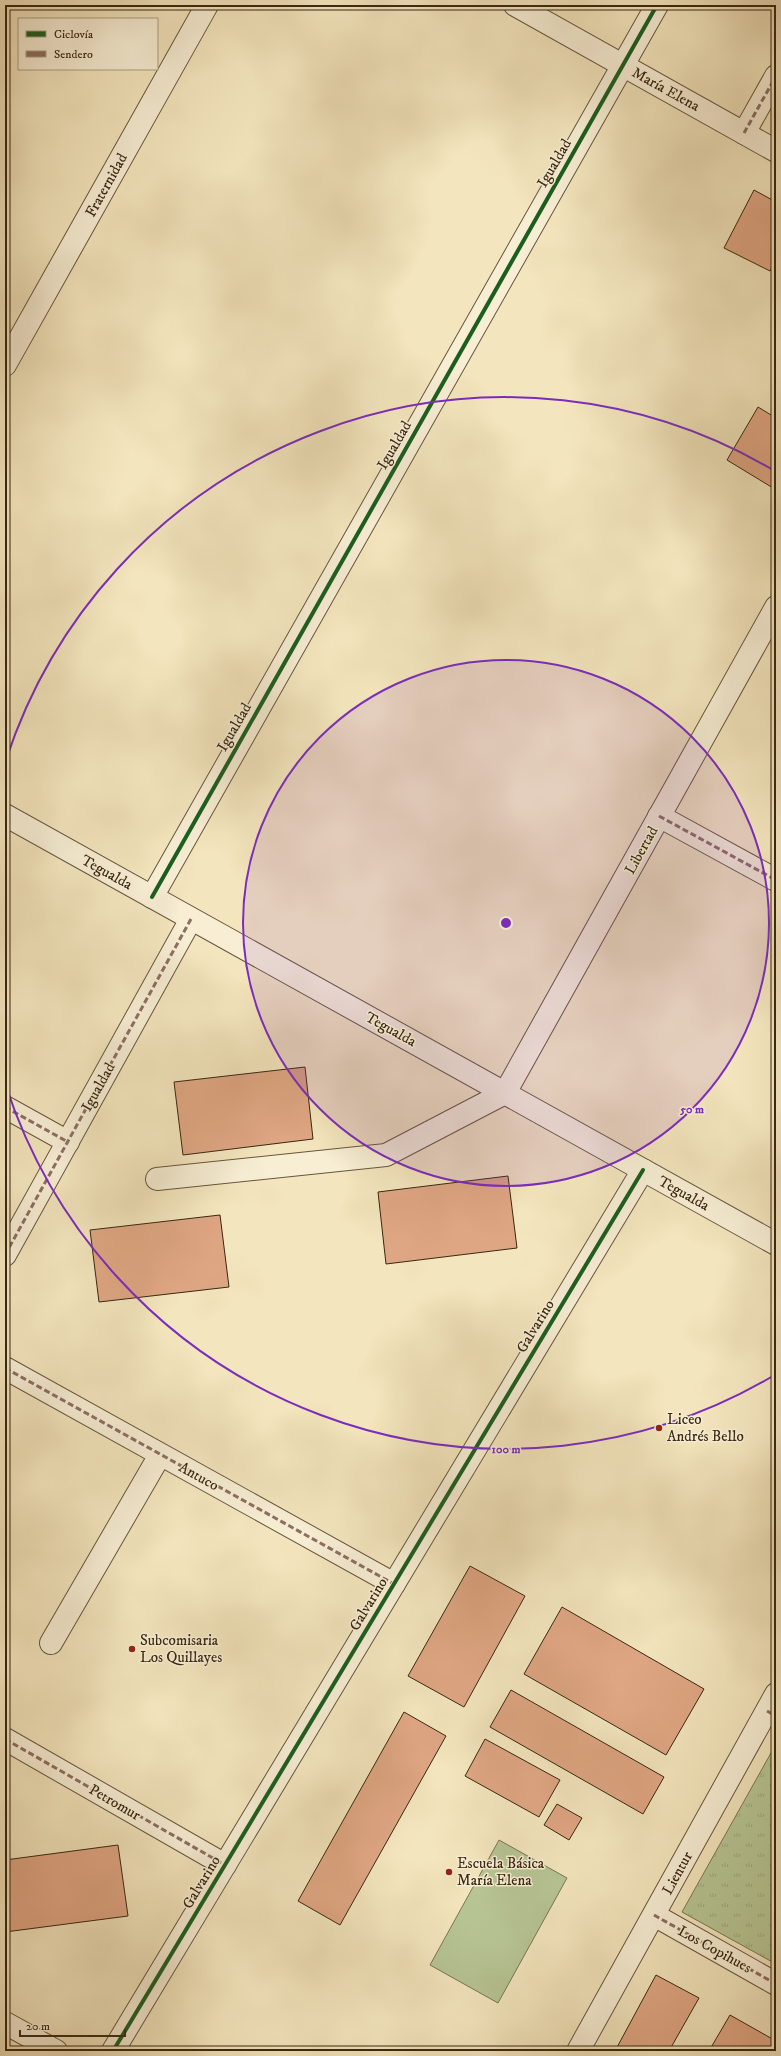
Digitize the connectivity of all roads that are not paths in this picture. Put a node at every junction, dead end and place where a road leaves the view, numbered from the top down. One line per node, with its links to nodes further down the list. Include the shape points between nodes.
1 (207, 5): 8 (street, Fraternidad)
2 (515, 5): 4 (street, María Elena)
3 (657, 5): 4 (street, Igualdad)
4 (623, 65): 6 (street, María Elena); 13 (street, Igualdad)
5 (776, 76): 6 (street)
6 (744, 133): 7 (street, María Elena)
7 (776, 150)
8 (5, 365)
9 (776, 606): 11 (street, Libertad)
10 (5, 815): 13 (street, Tegualda)
11 (659, 816): 12 (street); 15 (street, Libertad)
12 (776, 880)
13 (152, 896): 14 (street, Tegualda)
14 (191, 919): 15 (street, Tegualda); 17 (street, Igualdad)
15 (505, 1093): 18 (street, Tegualda); 19 (street, via 386,1154)
16 (5, 1107): 17 (street)
17 (68, 1142): 21 (street, Igualdad)
18 (643, 1170): 20 (street, Tegualda); 24 (street, Galvarino)
19 (158, 1179)
20 (776, 1244)
21 (5, 1255)
22 (5, 1368): 23 (street, Antuco)
23 (160, 1454): 24 (street, Antuco); 25 (street)
24 (394, 1584): 28 (street, Galvarino)
25 (51, 1643)
26 (773, 1707): 29 (street, Lientur)
27 (5, 1739): 28 (street, Petromur)
28 (225, 1865): 33 (street, Galvarino)
29 (654, 1915): 30 (street, Los Copihues); 34 (street, Lientur)
30 (776, 1984)
31 (5, 2023): 32 (street)
32 (56, 2051)
33 (113, 2051)
34 (578, 2051)

